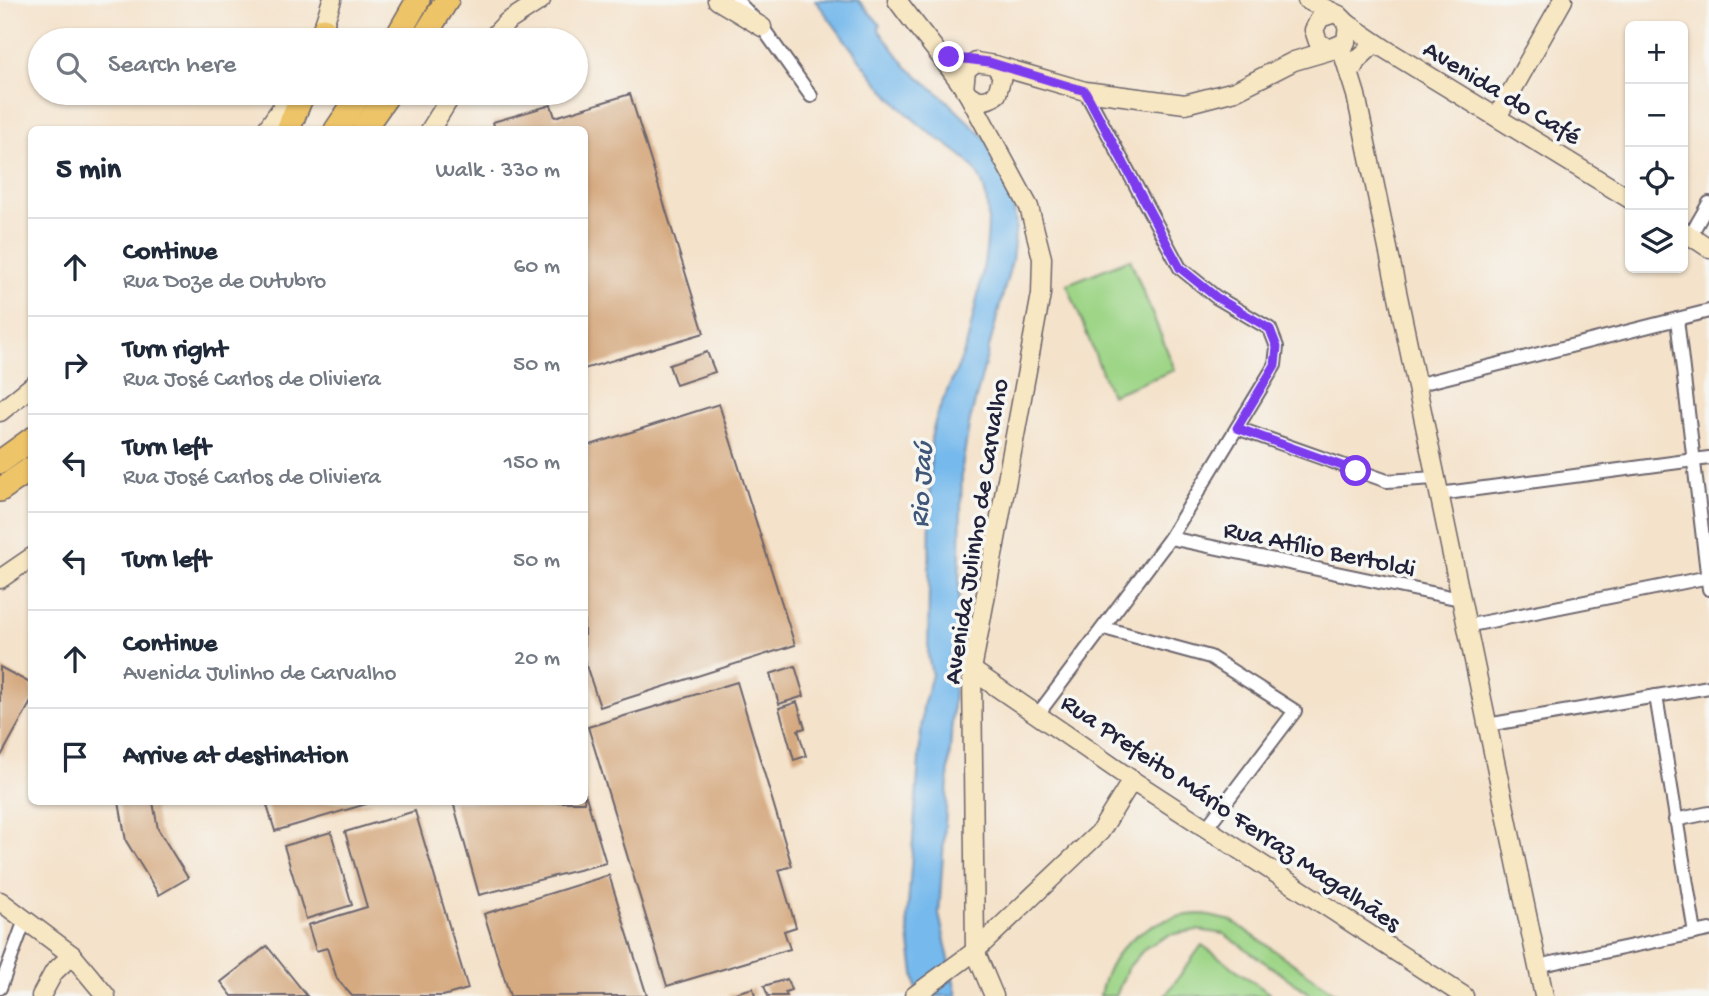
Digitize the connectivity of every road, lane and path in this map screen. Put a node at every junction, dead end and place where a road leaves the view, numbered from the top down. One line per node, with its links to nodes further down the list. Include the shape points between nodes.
1 (332, 0): 13 (street)
2 (418, 0): 14 (highway)
3 (447, 0): 15 (highway)
4 (541, 0): 16 (street)
5 (717, 0): 12 (street)
6 (736, 0): 12 (street)
7 (897, 0): 19 (street, Avenida Julinho de Carvalho)
8 (1300, 0): 17 (street)
9 (1307, 0): 11 (street, Avenida do Café)
10 (1563, 0): 33 (street)
11 (1341, 26): 17 (street); 17 (street, via 1322,47); 18 (street, Avenida do Café); 20 (street); 22 (street)
12 (762, 27): 27 (street)
13 (324, 28)
14 (402, 28)
15 (430, 28)
16 (501, 28)
17 (1315, 30): 20 (street)
18 (1378, 48): 22 (street, via 1357,60); 33 (street, Avenida do Café)
19 (935, 51): 21 (street); 25 (street, Avenida Julinho de Carvalho)
20 (1294, 61): 24 (street, via 1234,91 1185,103)
21 (986, 63): 23 (street); 25 (street, via 966,70); 26 (street, via 1002,76)
22 (1350, 73): 47 (street)
23 (1042, 78): 24 (street); 26 (street)
24 (1085, 91): 50 (street, via 1180,268 1216,297 1270,329 1277,347 1275,365)
25 (966, 92): 26 (street, via 986,100); 39 (street, Avenida Julinho de Carvalho)
26 (999, 92): 39 (street)
27 (811, 96)
28 (284, 105): 34 (street)
29 (298, 105): 35 (highway)
30 (353, 105): 36 (highway)
31 (381, 105): 37 (highway)
32 (446, 105): 38 (street)
33 (1497, 117): 40 (street, Avenida do Café)
34 (269, 126)
35 (290, 126)
36 (339, 126)
37 (366, 126)
38 (432, 126)
39 (990, 132): 65 (street, Avenida Julinho de Carvalho, via 1029,207 1042,258 1041,295)
40 (1625, 196)
41 (1709, 203): 42 (street)
42 (1688, 233)
43 (1688, 235): 44 (street)
44 (1709, 248)
45 (1709, 311): 46 (street)
46 (1677, 319): 47 (street); 53 (street)
47 (1416, 385): 56 (street)
48 (28, 389): 49 (street)
49 (0, 412)
50 (1237, 428): 56 (street, via 1387,481); 58 (street)
51 (28, 442): 54 (highway)
52 (1709, 458): 53 (street)
53 (1694, 461): 56 (street); 61 (street)
54 (0, 462)
55 (28, 471): 57 (highway)
56 (1437, 486): 62 (street)
57 (0, 490)
58 (1170, 538): 62 (street, Rua Atílio Bertoldi); 64 (street)
59 (28, 560): 60 (street)
60 (0, 579)
61 (1708, 581): 63 (street)
62 (1460, 599): 63 (street)
63 (1466, 626): 69 (street)
64 (1104, 628): 68 (street); 73 (street, via 1210,657 1295,711)
65 (972, 670): 68 (street, Rua Prefeito Mário Ferraz Magalhães); 78 (street, Avenida Julinho de Carvalho)
66 (1709, 687): 67 (street)
67 (1656, 696): 69 (street); 72 (street)
68 (1038, 714): 70 (street, Rua Prefeito Mário Ferraz Magalhães)
69 (1487, 725): 80 (street)
70 (1132, 780): 73 (street, Rua Prefeito Mário Ferraz Magalhães); 78 (street, via 1100,832)
71 (1709, 813): 72 (street)
72 (1675, 820): 77 (street)
73 (1207, 827): 86 (street, Rua Prefeito Mário Ferraz Magalhães)
74 (0, 901): 75 (street)
75 (26, 920): 79 (street); 81 (street)
76 (1709, 929): 77 (street)
77 (1695, 933): 80 (street)
78 (975, 951): 84 (street); 85 (street)
79 (72, 955): 82 (street, via 54,972); 83 (street)
80 (1537, 966): 87 (street)
81 (0, 988)
82 (41, 996)
83 (106, 996)
84 (914, 996)
85 (994, 996)
86 (1464, 996)
87 (1544, 996)

